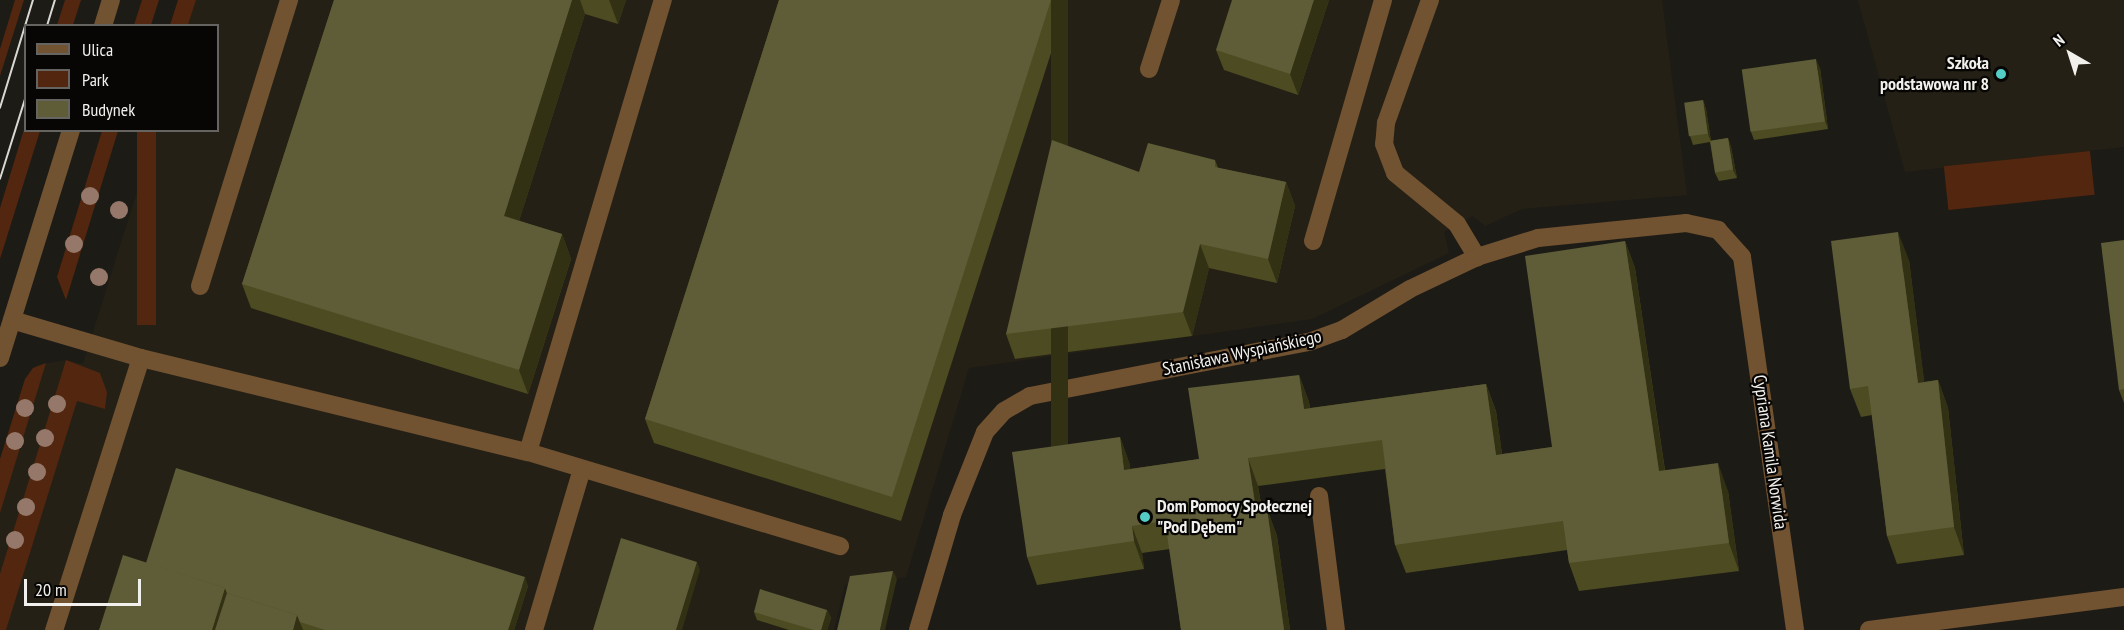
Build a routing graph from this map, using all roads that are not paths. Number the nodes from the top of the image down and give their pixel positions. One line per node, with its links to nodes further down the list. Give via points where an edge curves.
1 (111, 0): 7 (street)
2 (289, 0): 13 (street)
3 (663, 0): 17 (street)
4 (1171, 0): 8 (street)
5 (1383, 0): 10 (street)
6 (1430, 0): 11 (street, via 1386,123 1384,144 1395,173 1457,224)
7 (104, 24)
8 (1149, 69)
9 (70, 132): 14 (street)
10 (1312, 241)
11 (1477, 257): 12 (street, Stanisława Wyspiańskiego, via 1538,238 1686,223 1713,227 1725,235 1739,249); 24 (street, Stanisława Wyspiańskiego, via 1410,289 1342,330 1309,342 1030,396 1004,411 985,432 952,514)
12 (1746, 274): 26 (street, Cypriana Kamila Norwida)
13 (200, 286)
14 (12, 320): 15 (street); 16 (street)
15 (0, 358)
16 (141, 358): 17 (street); 22 (street)
17 (528, 452): 18 (street)
18 (582, 469): 20 (street); 23 (street)
19 (1319, 496): 25 (street)
20 (840, 546)
21 (2124, 597): 27 (street)
22 (54, 630)
23 (534, 630)
24 (918, 630)
25 (1336, 630)
26 (1795, 630)
27 (1869, 630)

